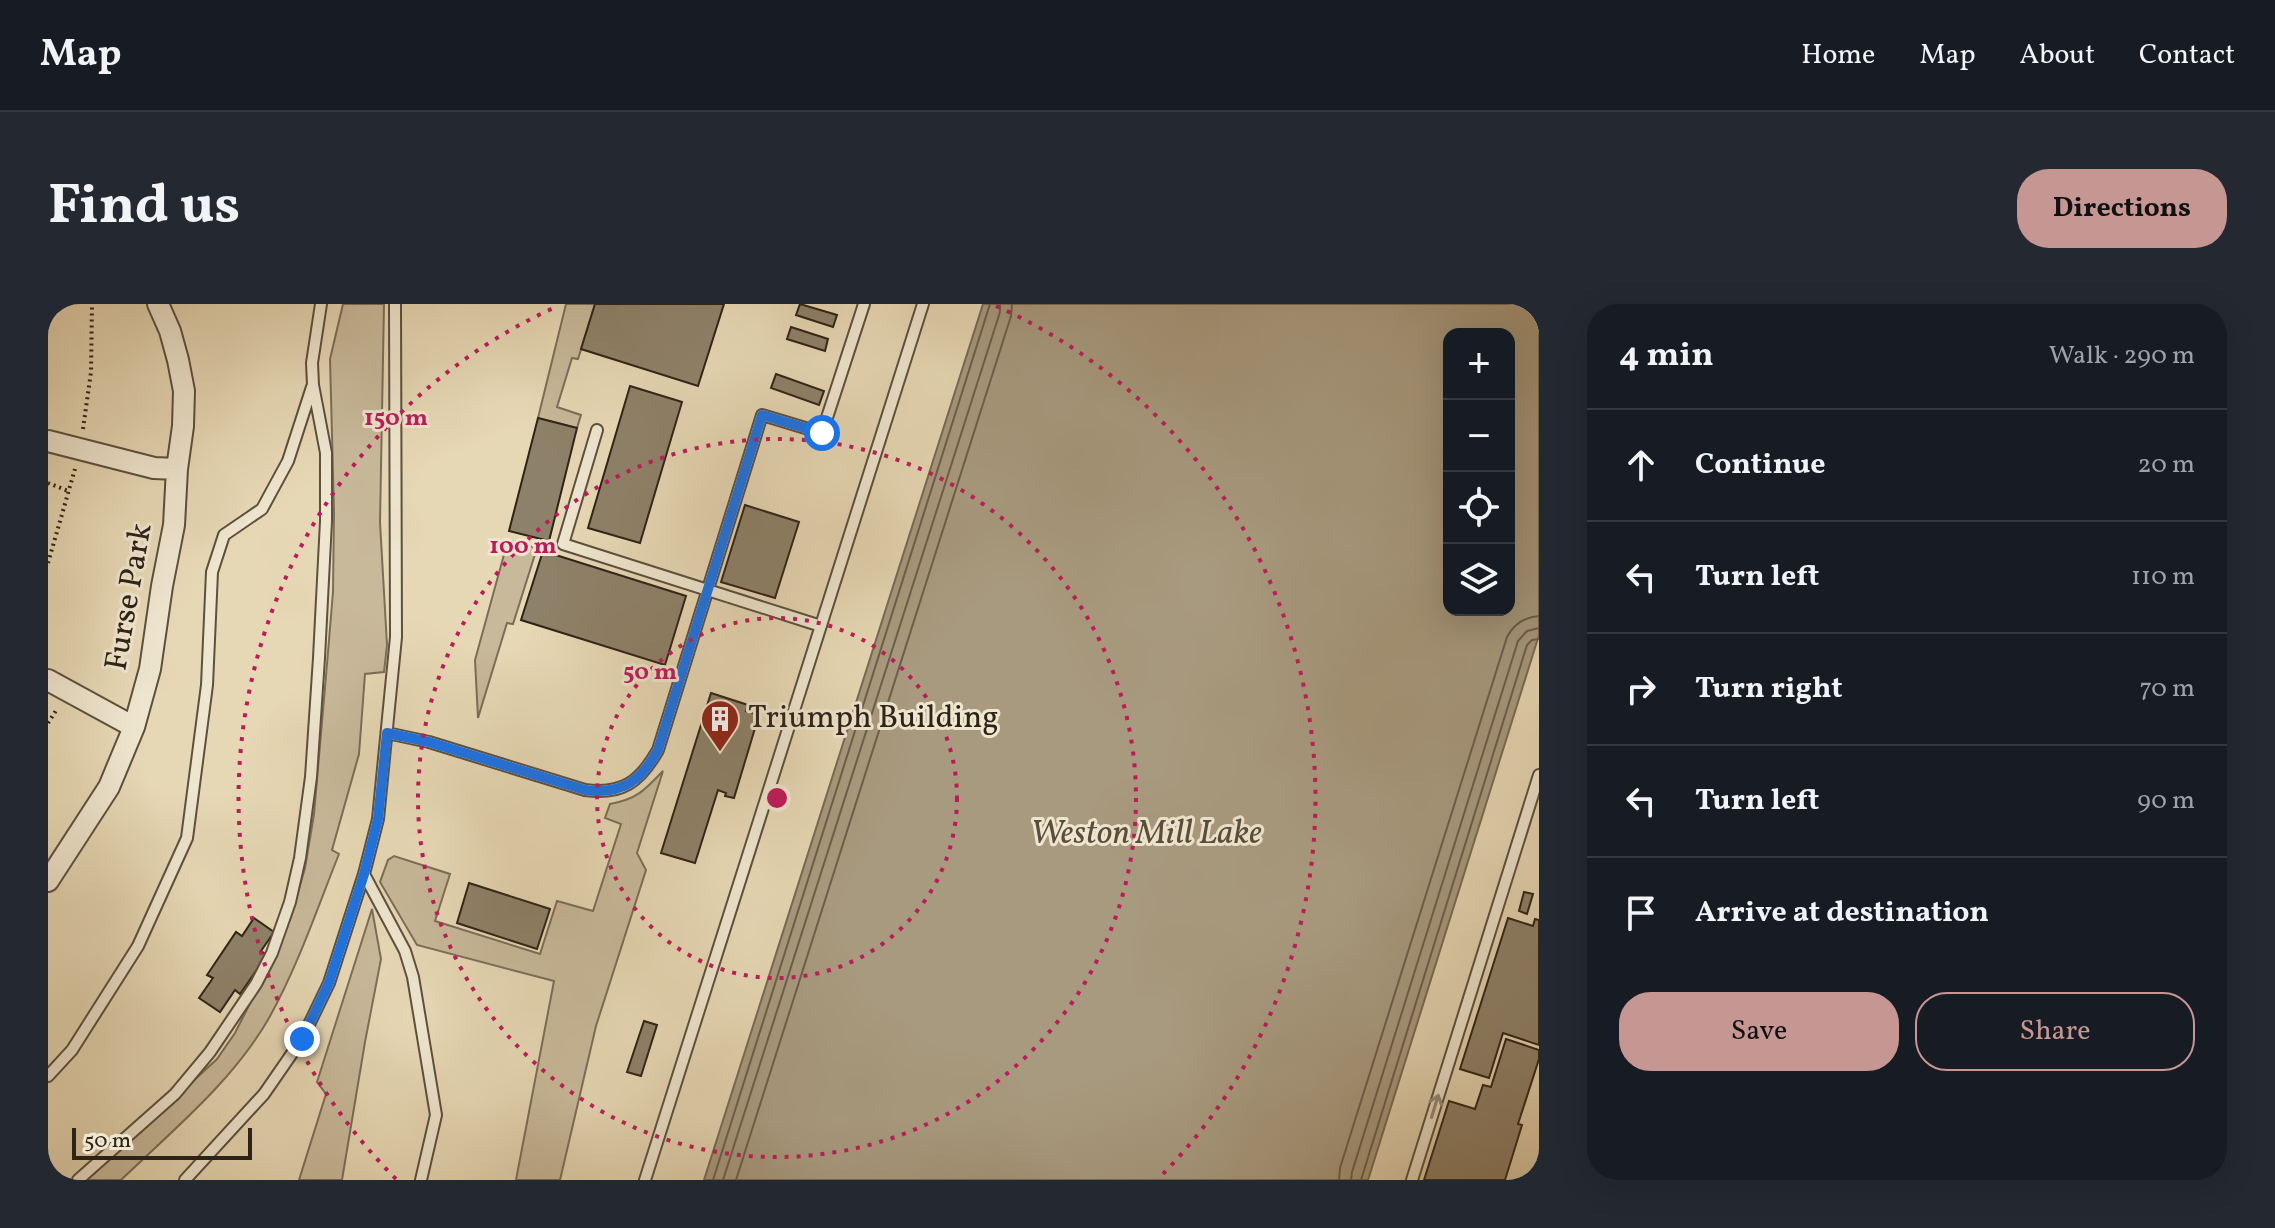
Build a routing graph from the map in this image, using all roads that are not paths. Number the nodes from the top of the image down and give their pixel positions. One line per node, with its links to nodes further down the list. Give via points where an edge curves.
1 (158, 304): 9 (street, Furse Park, via 184,391)
2 (321, 304): 6 (lane)
3 (395, 304): 14 (lane, via 396,637)
4 (864, 304): 10 (lane, via 822,433 762,415)
5 (923, 304): 11 (lane)
6 (313, 385): 18 (lane, via 288,461 262,509 224,535 212,572 207,685 187,838 138,946); 21 (lane, via 326,453 326,521 311,777 290,902 256,984 210,1052 175,1094)
7 (597, 430): 10 (lane, via 563,544)
8 (48, 441): 9 (street)
9 (177, 469): 13 (street, Furse Park, via 174,525 150,669)
10 (707, 590): 11 (lane); 14 (lane, via 658,750 641,776 624,787 585,790)
11 (821, 626): 24 (lane)
12 (48, 680): 13 (street)
13 (134, 727): 17 (street, Furse Park, via 109,787)
14 (387, 733): 16 (lane, via 378,819)
15 (1539, 775): 25 (lane, one-way to 15)
16 (364, 874): 22 (lane, via 329,983 302,1039 264,1094); 23 (lane, via 413,977 436,1115)
17 (48, 881)
18 (72, 1050): 19 (lane); 20 (lane)
19 (48, 1064)
20 (48, 1076)
21 (78, 1180)
22 (185, 1180)
23 (421, 1180)
24 (645, 1180)
25 (1412, 1180)

